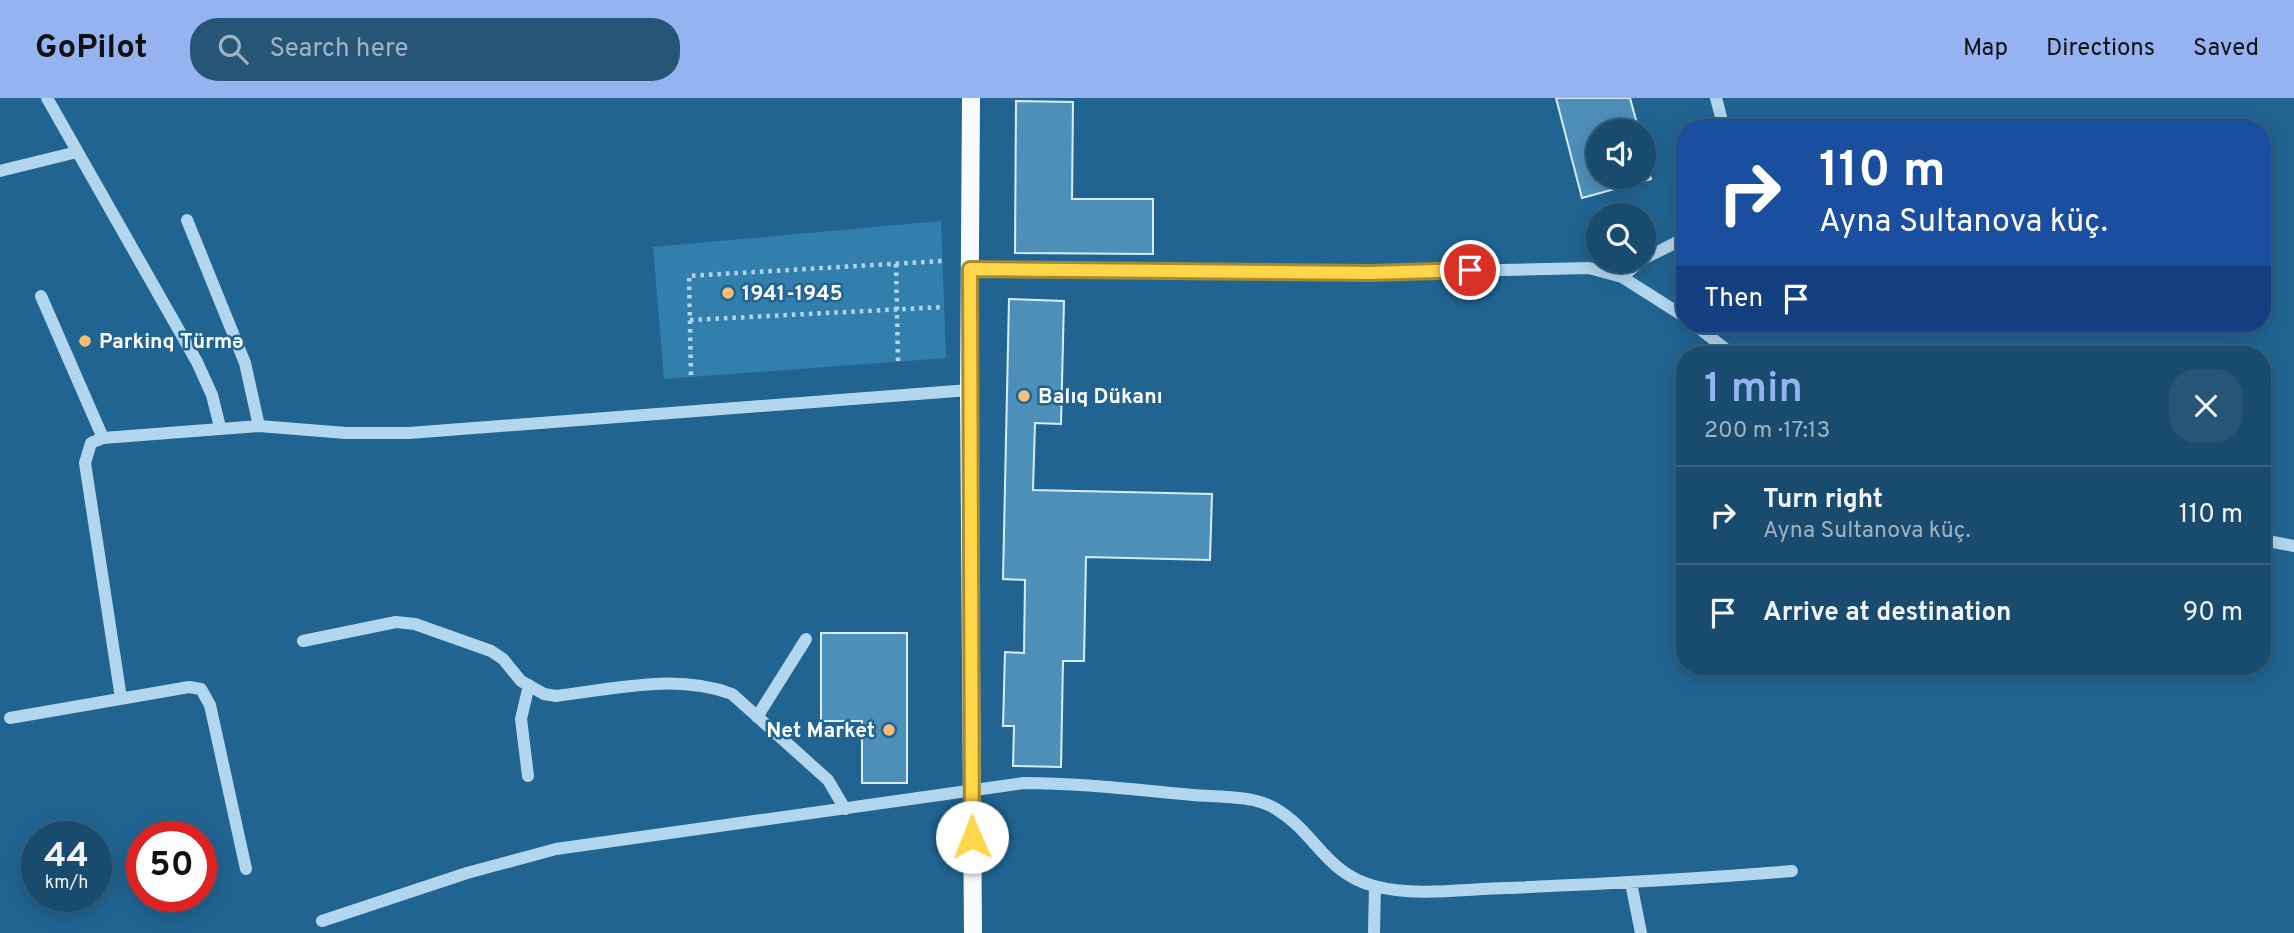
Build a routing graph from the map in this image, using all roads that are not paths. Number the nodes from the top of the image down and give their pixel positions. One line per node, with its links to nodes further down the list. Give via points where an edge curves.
1 (47, 98): 5 (street)
2 (971, 98): 10 (main road)
3 (1716, 98): 4 (street)
4 (1722, 119)
5 (77, 152): 6 (street); 19 (street, via 197,362)
6 (0, 171)
7 (187, 220): 18 (street, via 245,363)
8 (1676, 243): 9 (street)
9 (1656, 253)
10 (970, 269): 12 (street, via 1370,273 1589,268); 17 (main road)
11 (1627, 273): 12 (street)
12 (1622, 277): 14 (street)
13 (41, 296): 20 (street)
14 (1676, 311)
15 (1705, 333): 16 (street)
16 (1722, 346)
17 (969, 390): 18 (street, via 409,433); 30 (main road)
18 (259, 426): 19 (street)
19 (220, 428): 20 (street)
20 (103, 438): 26 (street, via 91,443 85,463)
21 (2271, 542): 22 (street)
22 (2294, 546)
23 (806, 639): 27 (street)
24 (303, 640): 25 (street, via 396,622 415,624 491,651)
25 (528, 685): 27 (street, via 556,696 687,683 732,694); 29 (street, via 522,719)
26 (121, 698): 28 (street); 32 (street, via 201,689 210,705)
27 (757, 717): 31 (street, via 828,780)
28 (10, 718)
29 (528, 776)
30 (971, 789): 31 (street); 35 (street, via 1066,783 1254,802 1291,818 1343,874); 37 (main road)
31 (845, 809): 36 (street, via 556,849)
32 (246, 869)
33 (1793, 871): 34 (street)
34 (1631, 883): 35 (street, via 1418,891); 39 (street)
35 (1375, 886): 38 (street)
36 (322, 921)
37 (973, 933)
38 (1374, 933)
39 (1641, 933)

